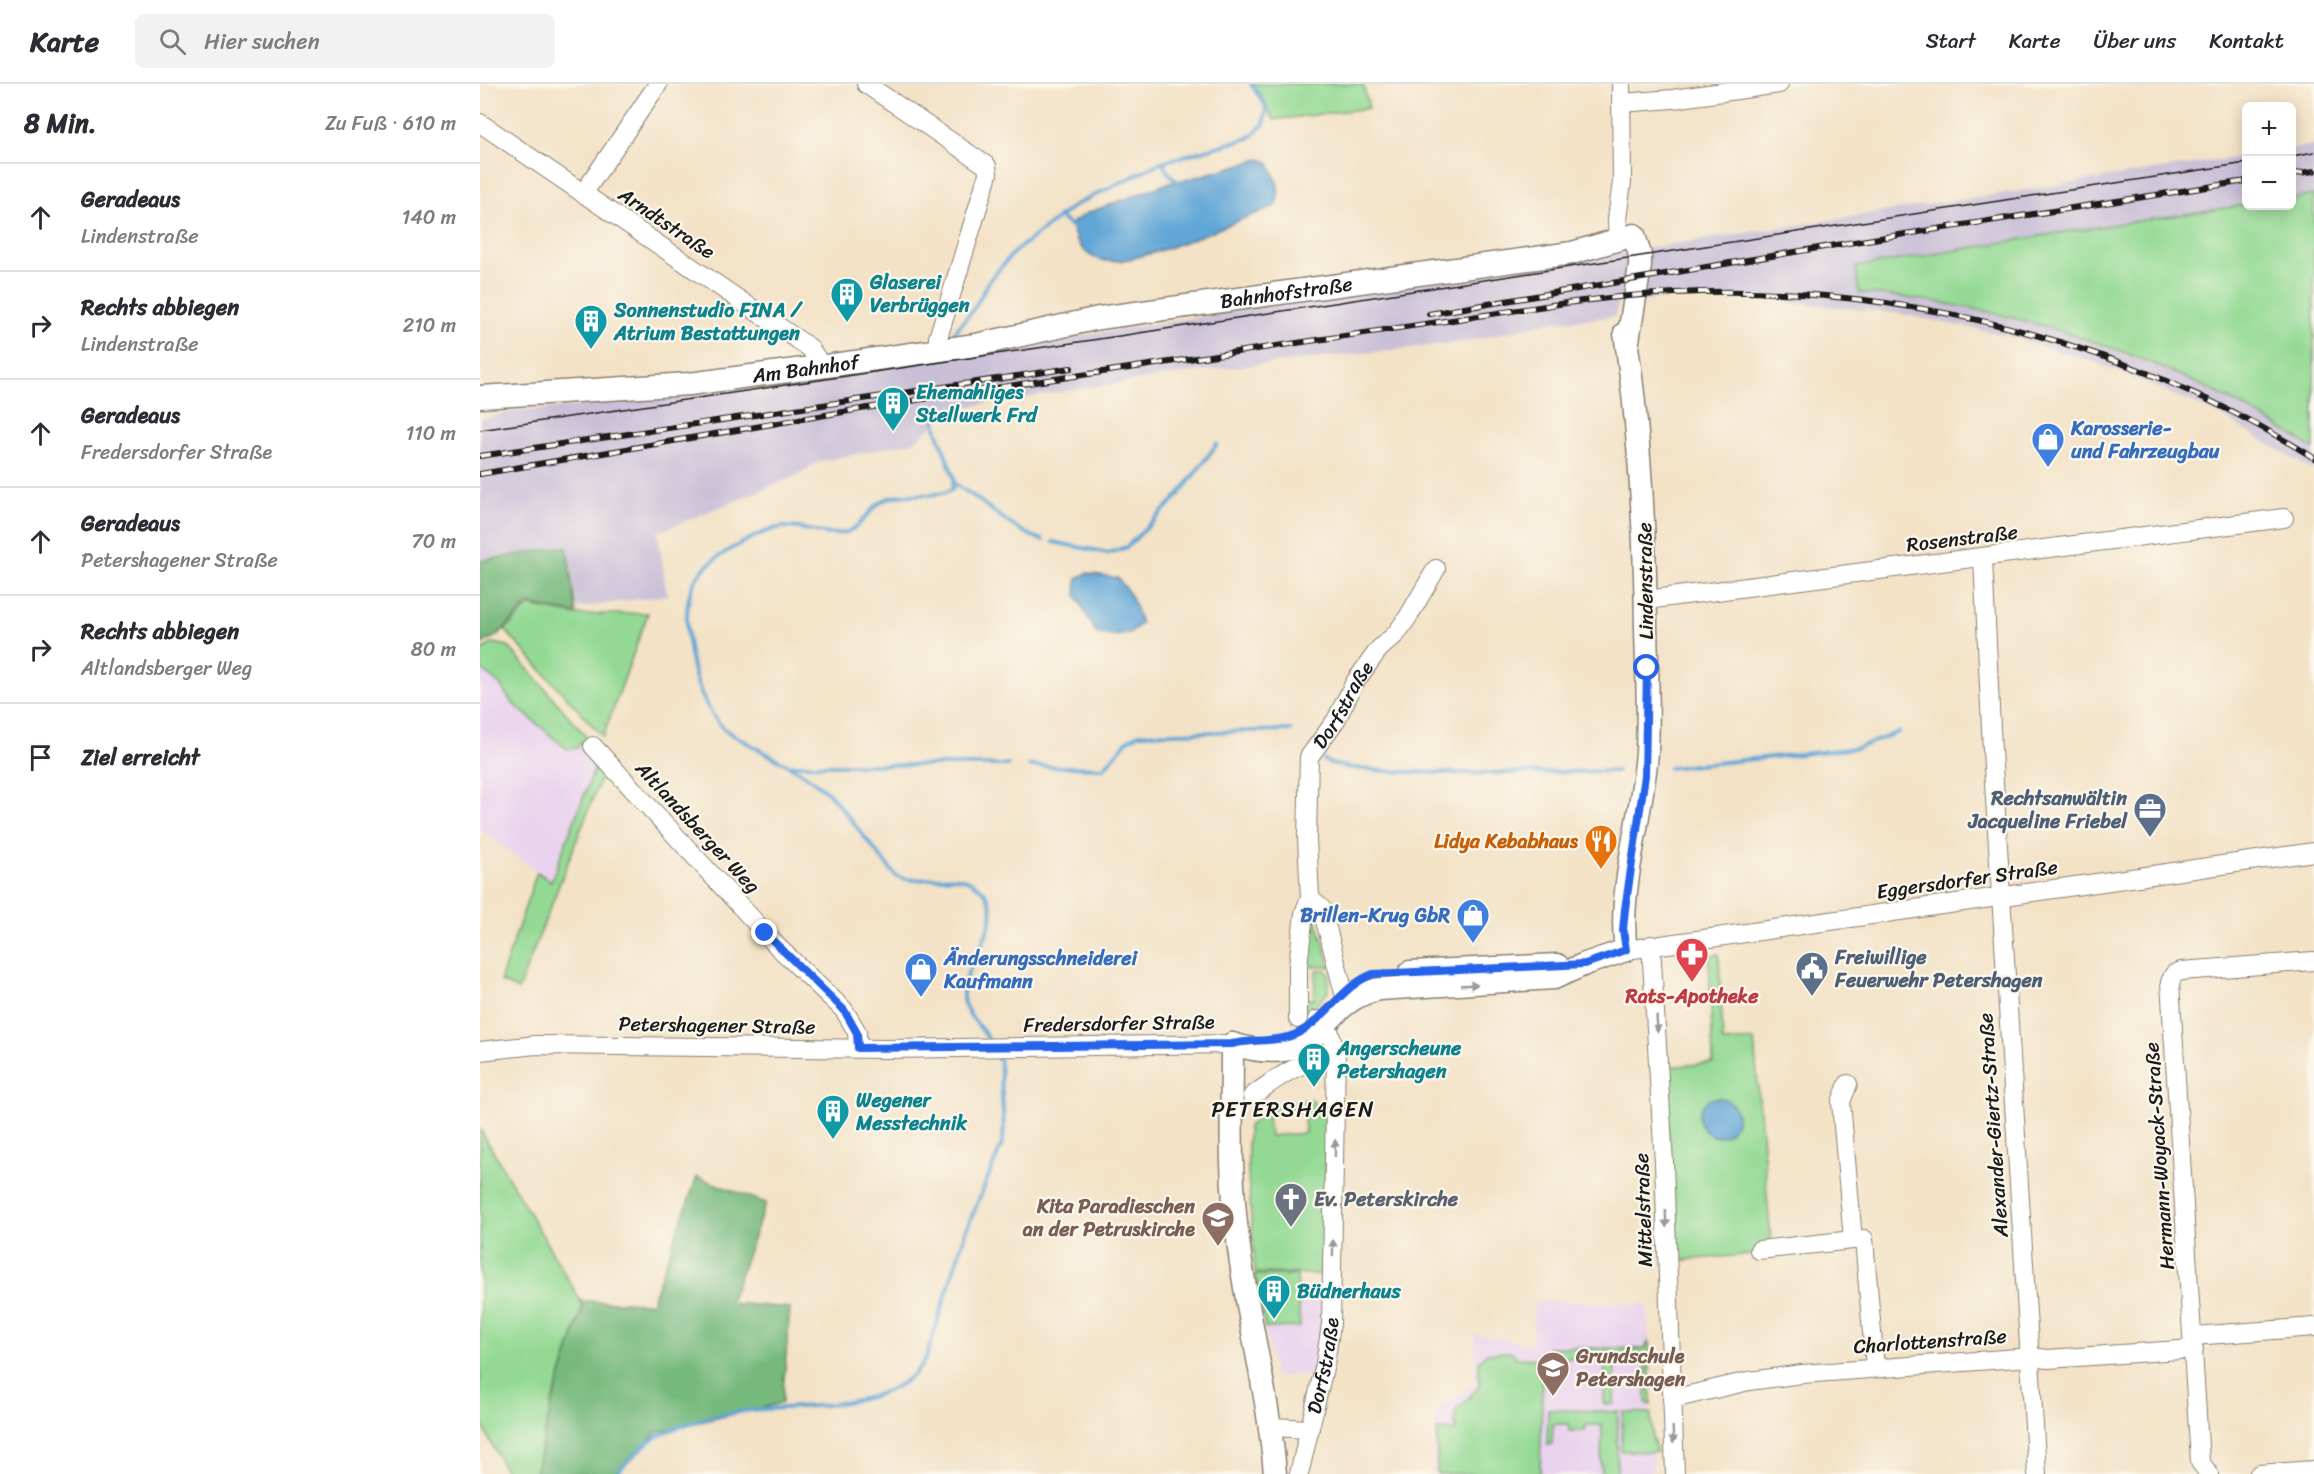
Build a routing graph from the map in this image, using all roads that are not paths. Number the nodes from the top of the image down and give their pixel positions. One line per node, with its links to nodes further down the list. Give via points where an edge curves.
1 (658, 84): 7 (street)
2 (866, 84): 9 (street, via 987,166 979,207 938,338)
3 (1621, 84): 5 (street)
4 (1779, 84): 5 (street)
5 (1621, 103): 8 (street, via 1622,182 1617,219)
6 (480, 123): 7 (street, Arndtstraße)
7 (584, 194): 10 (street, Arndtstraße, via 810,348)
8 (1626, 238): 9 (main road, Bahnhofstraße, via 1572,253 1099,318); 15 (main road, Lindenstraße, via 1640,255 1627,347 1641,464)
9 (939, 351): 10 (main road, Am Bahnhof)
10 (819, 367): 11 (main road, Am Bahnhof, via 665,386)
11 (480, 397)
12 (2284, 518): 13 (street, Rosenstraße)
13 (1983, 558): 15 (street, Rosenstraße); 18 (street, Alexander-Giertz-Straße)
14 (1436, 569): 19 (street, Dorfstraße, via 1396,634 1379,649 1355,682 1336,720 1309,757)
15 (1646, 600): 21 (main road, Lindenstraße, via 1647,756 1625,909)
16 (593, 746): 29 (street, Altlandsberger Weg, via 778,947 844,1010 857,1033)
17 (2314, 852): 18 (street, Eggersdorfer Straße)
18 (2001, 897): 20 (street, Eggersdorfer Straße); 38 (street, Alexander-Giertz-Straße)
19 (1310, 898): 23 (street, Dorfstraße, via 1322,909); 24 (street, Dorfstraße, via 1300,945 1296,1014)
20 (1651, 945): 21 (street, Eggersdorfer Straße); 40 (street, Mittelstraße, one-way to 40)
21 (1626, 950): 23 (main road, via 1554,978 1379,989)
22 (2314, 961): 37 (street, Hermann-Woyack-Straße, via 2181,971 2170,982)
23 (1347, 997): 24 (main road)
24 (1313, 1022): 26 (main road, via 1296,1048 1253,1050); 31 (street, Dorfstraße, via 1334,1041)
25 (480, 1039): 27 (street, Petershagener Straße, via 510,1039)
26 (1232, 1044): 28 (street, Fredersdorfer Straße); 41 (main road, via 1237,1238)
27 (536, 1045): 29 (street, Petershagener Straße); 30 (street, Petershagener Straße)
28 (1006, 1047): 29 (street, Petershagener Straße)
29 (858, 1048)
30 (480, 1051)
31 (1336, 1060): 33 (street, via 1301,1064); 42 (street, Dorfstraße, one-way to 31, via 1330,1324)
32 (1848, 1084): 34 (street, via 1841,1102)
33 (1252, 1096)
34 (1853, 1240): 35 (street); 39 (street, via 1864,1239)
35 (1759, 1250)
36 (2314, 1327): 37 (street, Charlottenstraße)
37 (2194, 1342): 38 (street, Charlottenstraße, via 2048,1359); 48 (street, Hermann-Woyack-Straße, via 2200,1462)
38 (2031, 1357): 39 (street, Charlottenstraße); 47 (street, Alexander-Giertz-Straße)
39 (1875, 1368): 40 (street, Charlottenstraße, via 1749,1381)
40 (1672, 1399): 46 (street, Mittelstraße, one-way to 46)
41 (1271, 1426): 42 (street, Dorfstraße); 44 (main road)
42 (1310, 1429): 45 (street, Dorfstraße)
43 (2314, 1470): 49 (street)
44 (1275, 1474)
45 (1299, 1474)
46 (1675, 1474)
47 (2037, 1474)
48 (2209, 1474)
49 (2259, 1474)

